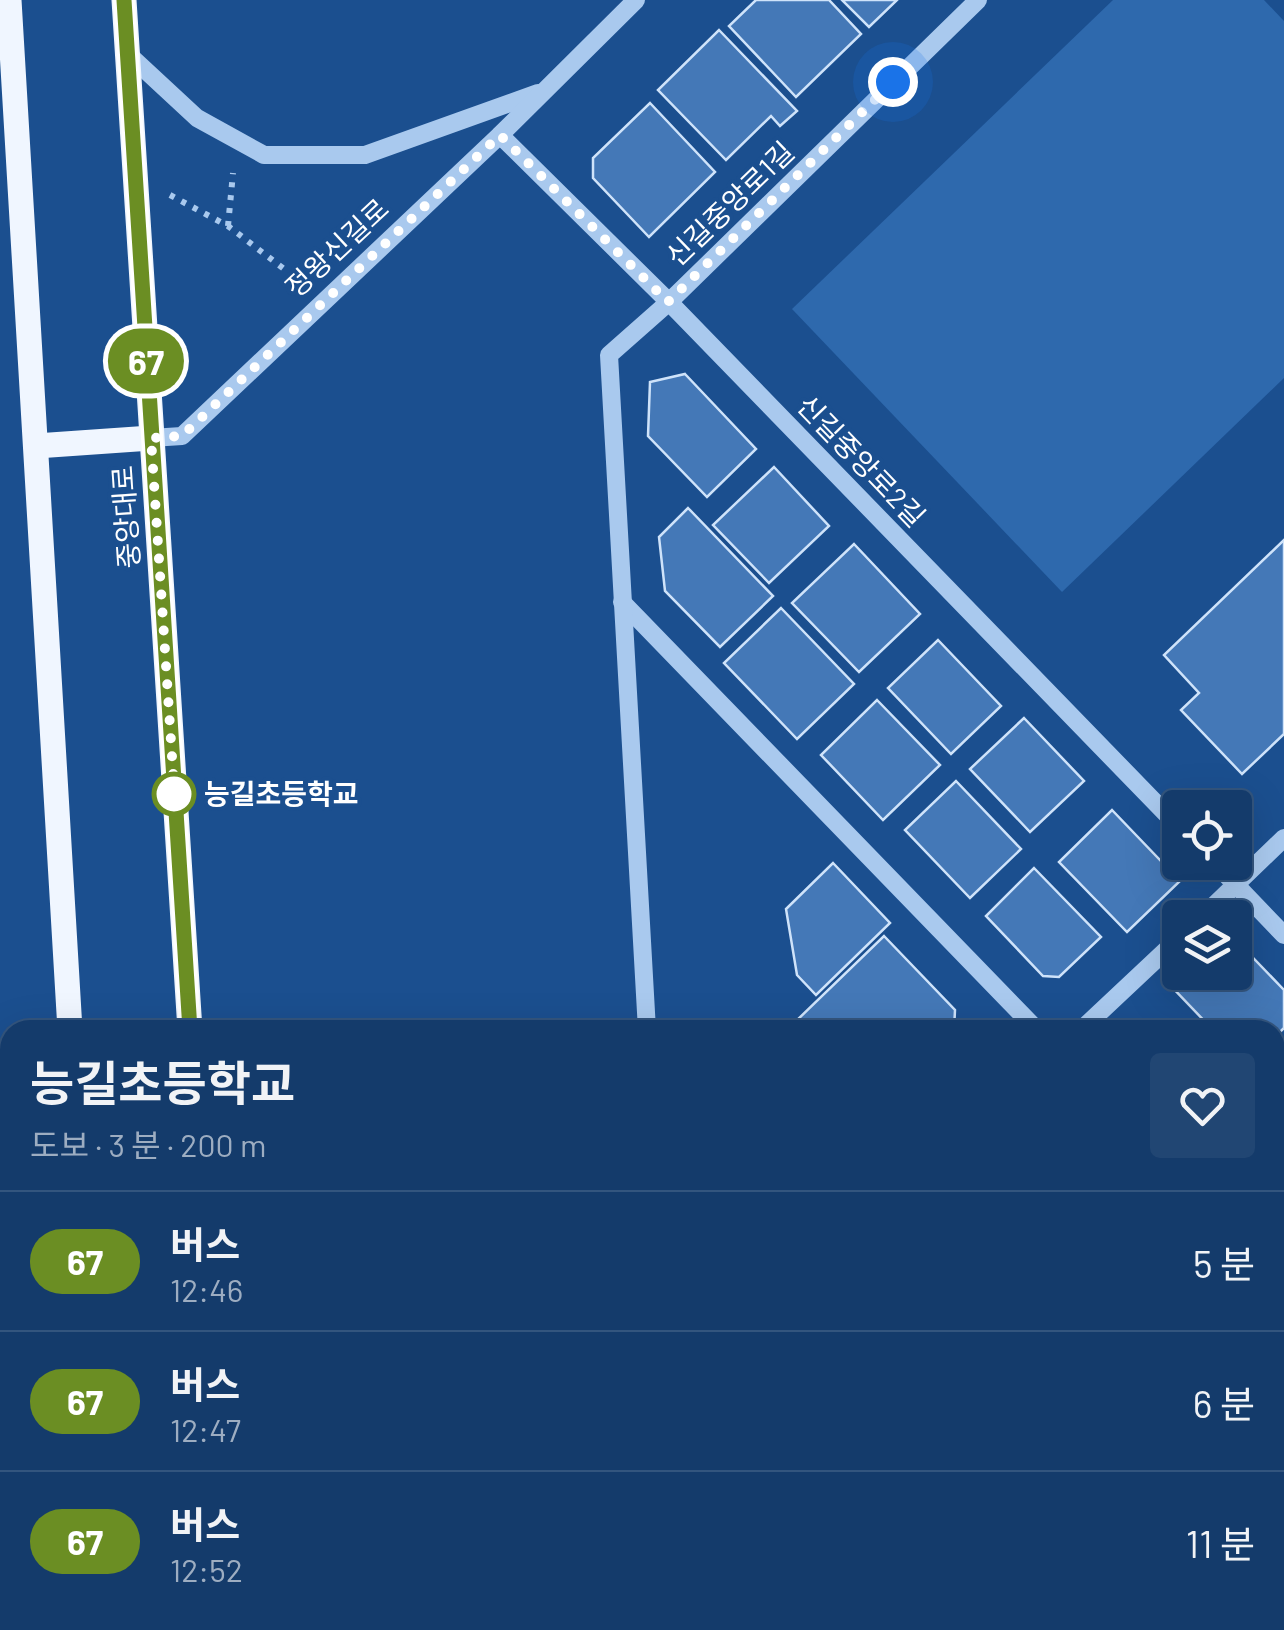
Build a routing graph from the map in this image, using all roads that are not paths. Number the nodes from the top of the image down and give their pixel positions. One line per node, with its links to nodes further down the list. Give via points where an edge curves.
1 (9, 0): 10 (main road)
2 (124, 0): 5 (main road, 중앙대로)
3 (636, 0): 6 (street, 정왕신길로)
4 (978, 0): 8 (street, 신길중앙로1길)
5 (128, 54): 6 (street, via 197,118 264,155 365,155); 9 (main road, 중앙대로)
6 (543, 91): 7 (street, 정왕신길로)
7 (500, 135): 8 (street, 신길중앙로2길); 9 (street, 정왕신길로, via 182,436)
8 (668, 302): 11 (street, 신길중앙로1길, via 609,355); 12 (street, 신길중앙로2길)
9 (151, 438): 10 (main road, 정왕신길로); 20 (main road, 중앙대로)
10 (36, 446): 19 (main road)
11 (622, 602): 21 (street, 신길중앙로1길); 22 (street)
12 (1162, 810)
13 (1284, 838): 15 (street)
14 (1231, 880): 15 (street)
15 (1235, 884): 16 (street); 17 (street)
16 (1219, 900)
17 (1284, 935)
18 (1162, 954): 23 (street)
19 (69, 1020)
20 (189, 1020)
21 (646, 1020)
22 (1027, 1020)
23 (1093, 1020)

